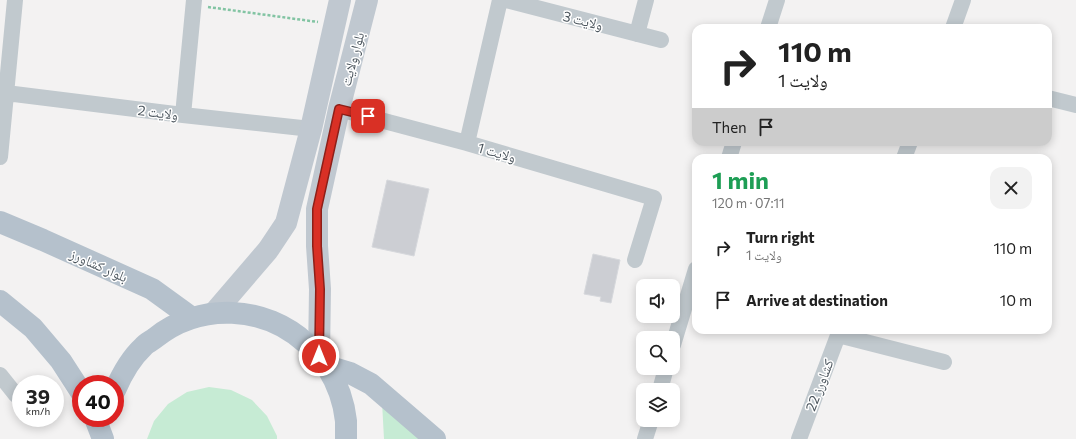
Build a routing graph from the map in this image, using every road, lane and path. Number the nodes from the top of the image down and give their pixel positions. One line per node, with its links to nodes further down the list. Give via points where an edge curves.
1 (15, 0): 15 (street)
2 (340, 0): 10 (street, بلوار ولایت)
3 (367, 0): 18 (street, بلوار ولایت)
4 (500, 0): 21 (street)
5 (506, 0): 13 (street, ولایت 3)
6 (646, 0): 13 (street)
7 (777, 0): 11 (street)
8 (963, 0): 12 (street)
9 (194, 2): 10 (path); 19 (street)
10 (334, 24): 20 (street, بلوار ولایت)
11 (769, 24)
12 (954, 24)
13 (638, 34): 14 (street, ولایت 3)
14 (661, 40)
15 (6, 93): 19 (street, ولایت 2); 22 (street)
16 (1052, 99): 17 (street)
17 (1076, 105)
18 (339, 109): 21 (street, ولایت 1); 32 (street, بلوار ولایت, via 317,209)
19 (183, 116): 20 (street, ولایت 2)
20 (311, 129): 27 (street, بلوار ولایت, via 286,223 268,250)
21 (467, 144): 24 (street, ولایت 1, via 654,198)
22 (0, 157)
23 (0, 222): 28 (main road, بلوار کشاورز, via 152,290)
24 (635, 260)
25 (692, 282): 29 (street)
26 (0, 301): 36 (main road, via 33,328)
27 (214, 313): 28 (main road); 32 (main road, via 244,314 272,321 298,336)
28 (192, 318): 35 (main road, via 166,329 143,347)
29 (677, 331)
30 (838, 334): 46 (street, کشاورز 22)
31 (846, 334): 33 (street)
32 (323, 361): 43 (main road, via 340,392 346,420); 44 (main road, via 370,384)
33 (944, 362)
34 (0, 375): 37 (street, via 16,395)
35 (122, 375)
36 (72, 378)
37 (0, 394)
38 (98, 427): 41 (main road)
39 (107, 427): 42 (main road)
40 (648, 427): 45 (street)
41 (103, 439)
42 (108, 439)
43 (346, 439)
44 (435, 439)
45 (645, 439)
46 (799, 439)

